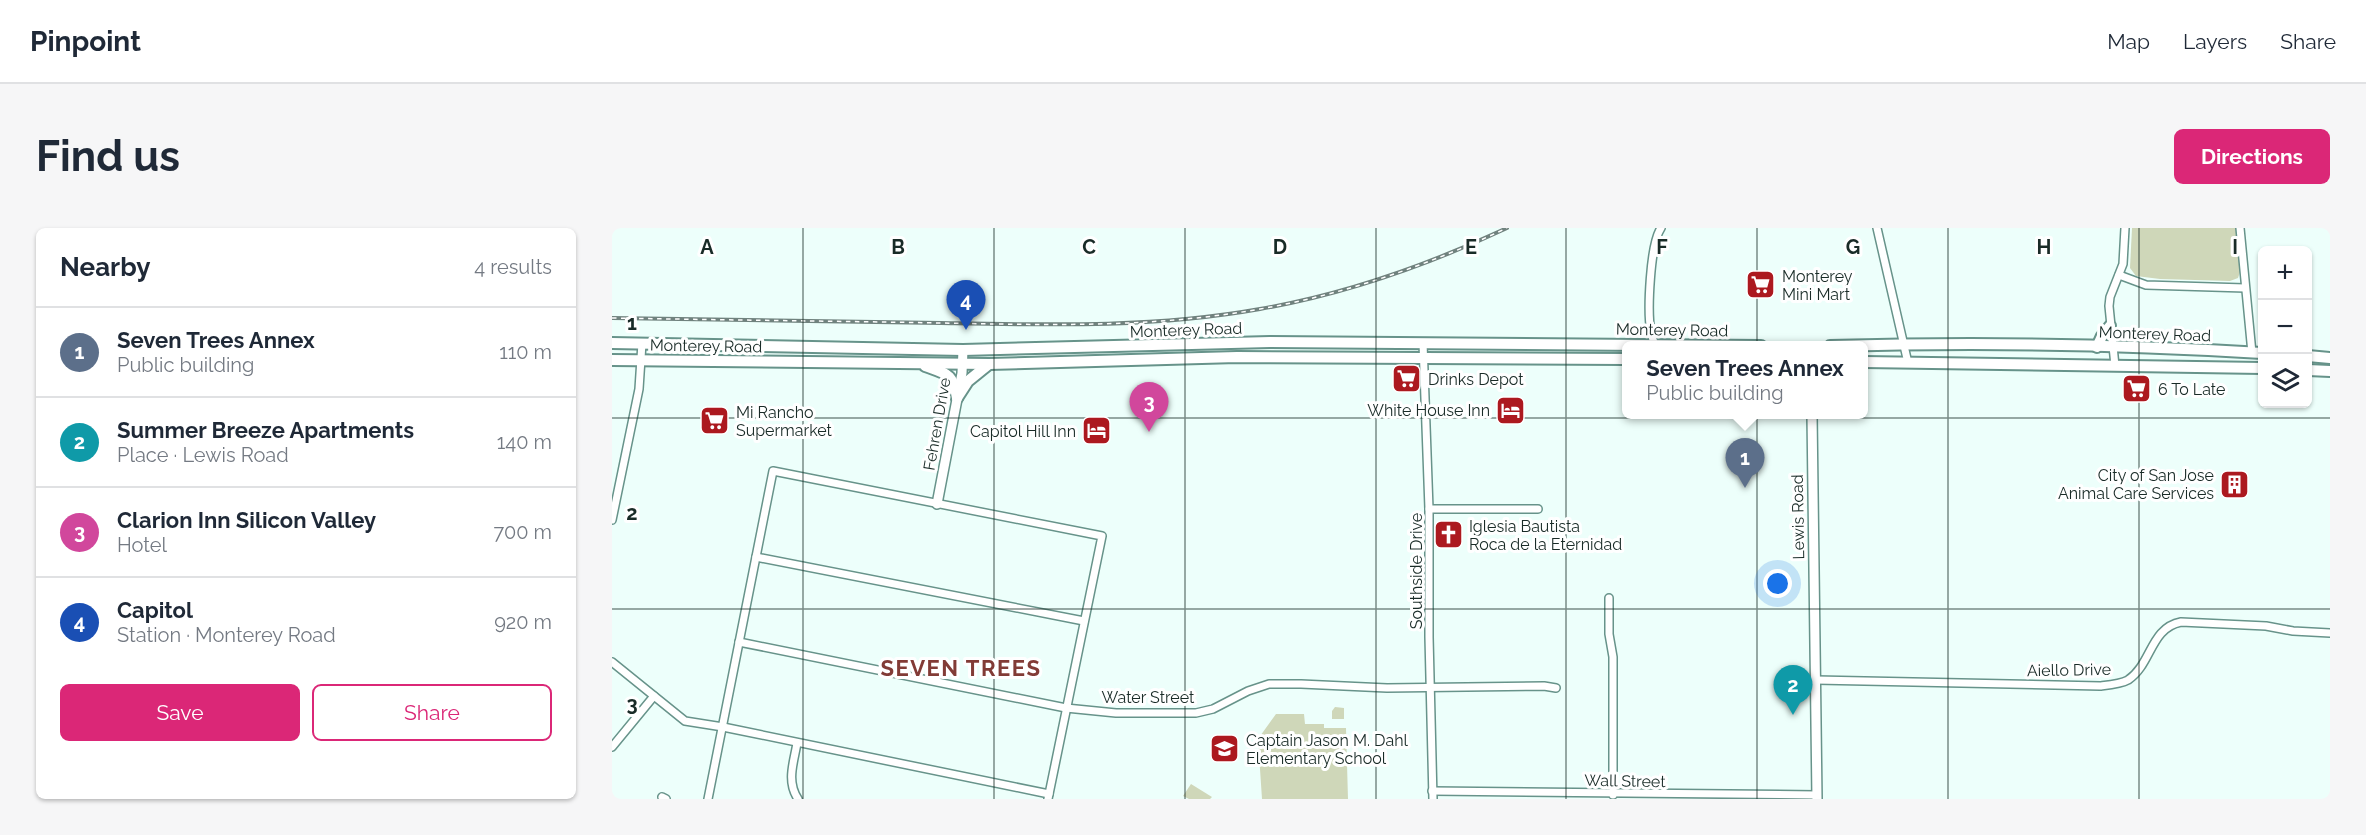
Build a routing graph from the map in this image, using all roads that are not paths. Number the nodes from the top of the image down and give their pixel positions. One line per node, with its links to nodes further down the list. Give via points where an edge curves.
1 (1661, 228): 8 (street, via 1651,256)
2 (1876, 228): 14 (street)
3 (2126, 228): 5 (street)
4 (2240, 228): 6 (street)
5 (2119, 275): 6 (street, via 2145,285); 7 (street, via 2109,302)
6 (2245, 288): 19 (street)
7 (2110, 326): 16 (main road); 17 (street)
8 (1654, 341)
9 (612, 343): 10 (main road, Monterey Road)
10 (642, 343): 18 (main road, Monterey Road); 26 (street)
11 (1424, 343): 12 (main road, Monterey Road); 15 (main road, Monterey Road); 23 (street, Southside Drive)
12 (1210, 344): 18 (main road, Monterey Road); 21 (main road)
13 (1868, 344): 14 (main road, Monterey Road)
14 (1903, 344): 16 (main road, Monterey Road); 30 (street)
15 (1622, 345)
16 (2097, 347): 17 (main road, Monterey Road)
17 (2113, 348): 19 (main road, Monterey Road); 32 (street)
18 (963, 350): 29 (street, Fehren Drive)
19 (2257, 353)
20 (2312, 356): 22 (main road)
21 (1211, 358): 23 (main road, Monterey Road); 31 (main road, Monterey Road)
22 (2330, 358)
23 (1423, 359): 24 (main road, Monterey Road); 39 (street, Southside Drive)
24 (1622, 359)
25 (612, 360): 26 (main road, Monterey Road)
26 (642, 360): 28 (main road, Monterey Road); 41 (street)
27 (1868, 362): 30 (main road, Monterey Road)
28 (920, 363): 29 (main road, Monterey Road); 36 (main road, via 950,376)
29 (962, 363): 31 (main road, Monterey Road); 36 (street, Fehren Drive)
30 (1908, 363): 32 (main road, Monterey Road)
31 (989, 364): 36 (main road, via 968,381)
32 (2115, 366): 33 (main road, Monterey Road)
33 (2258, 368)
34 (2312, 370): 35 (main road)
35 (2330, 371)
36 (957, 398): 38 (street, Fehren Drive)
37 (1812, 419): 48 (street, Lewis Road)
38 (937, 504): 42 (street, via 773,471); 44 (street, via 1102,536)
39 (1429, 509): 40 (street); 49 (street, Southside Drive)
40 (1538, 509)
41 (612, 520)
42 (756, 557): 44 (street); 46 (street)
43 (1609, 598): 57 (street)
44 (1084, 621): 52 (street)
45 (2330, 633): 48 (street, Aiello Drive, via 2266,626 2170,624 2127,681 2100,686)
46 (740, 642): 52 (street, Water Street); 53 (street)
47 (612, 662): 51 (street)
48 (1816, 680): 59 (street, Lewis Road)
49 (1430, 686): 50 (street, Water Street); 52 (street, Water Street, via 1269,684 1213,709 1189,713); 56 (street, Southside Drive)
50 (1556, 688)
51 (654, 696): 53 (street, via 685,721); 55 (street)
52 (1066, 708): 58 (street)
53 (723, 727): 54 (street); 60 (street)
54 (797, 743): 58 (street); 61 (street, via 791,776)
55 (612, 747)
56 (1432, 795): 57 (street, Wall Street)
57 (1613, 795): 59 (street, Wall Street)
58 (1049, 796)
59 (1817, 797)
60 (708, 799)
61 (798, 799)

